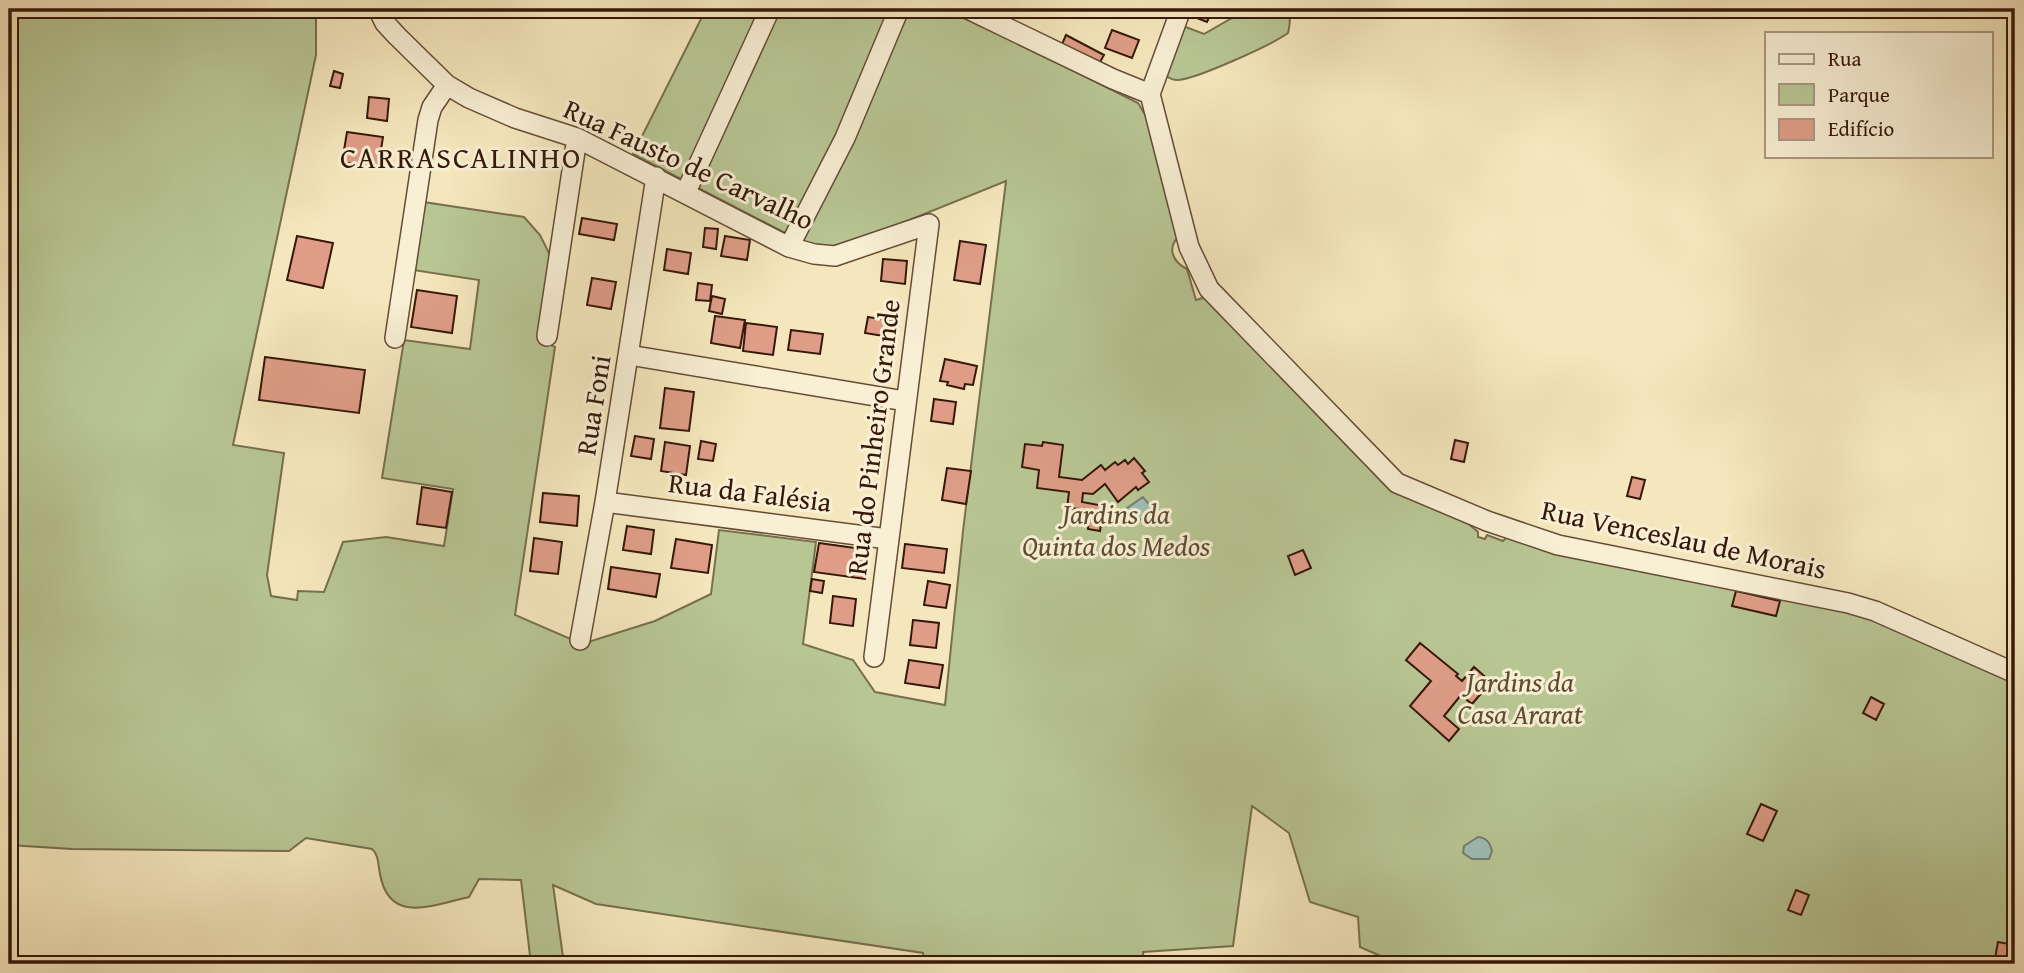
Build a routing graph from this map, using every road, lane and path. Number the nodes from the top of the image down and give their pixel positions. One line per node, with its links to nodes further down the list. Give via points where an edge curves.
1 (378, 9): 6 (street, Rua Fausto de Carvalho, via 385,23)
2 (770, 9): 10 (street)
3 (899, 9): 12 (street, via 845,138)
4 (968, 9): 7 (street)
5 (1181, 9): 7 (street)
6 (447, 85): 8 (street, Rua Fausto de Carvalho, via 494,110); 14 (street, via 428,120)
7 (1150, 94): 21 (street, Rua Venceslau de Morais, via 1189,247 1209,289 1396,483 1558,545 1875,611)
8 (577, 138): 9 (street, Rua Fausto de Carvalho); 13 (street)
9 (656, 177): 10 (street, Rua Fausto de Carvalho); 15 (street, Rua Foni)
10 (686, 192): 12 (street, Rua Fausto de Carvalho)
11 (929, 224): 12 (street, Rua Fausto de Carvalho, via 835,256); 16 (street, Rua do Pinheiro Grande)
12 (789, 247)
13 (547, 336)
14 (395, 338)
15 (629, 355): 16 (street); 17 (street, Rua Foni)
16 (905, 401): 18 (street, Rua do Pinheiro Grande)
17 (605, 502): 18 (street, Rua da Falésia); 19 (street, Rua Foni)
18 (888, 539): 20 (street, Rua do Pinheiro Grande)
19 (580, 640)
20 (874, 657)
21 (2015, 673)

